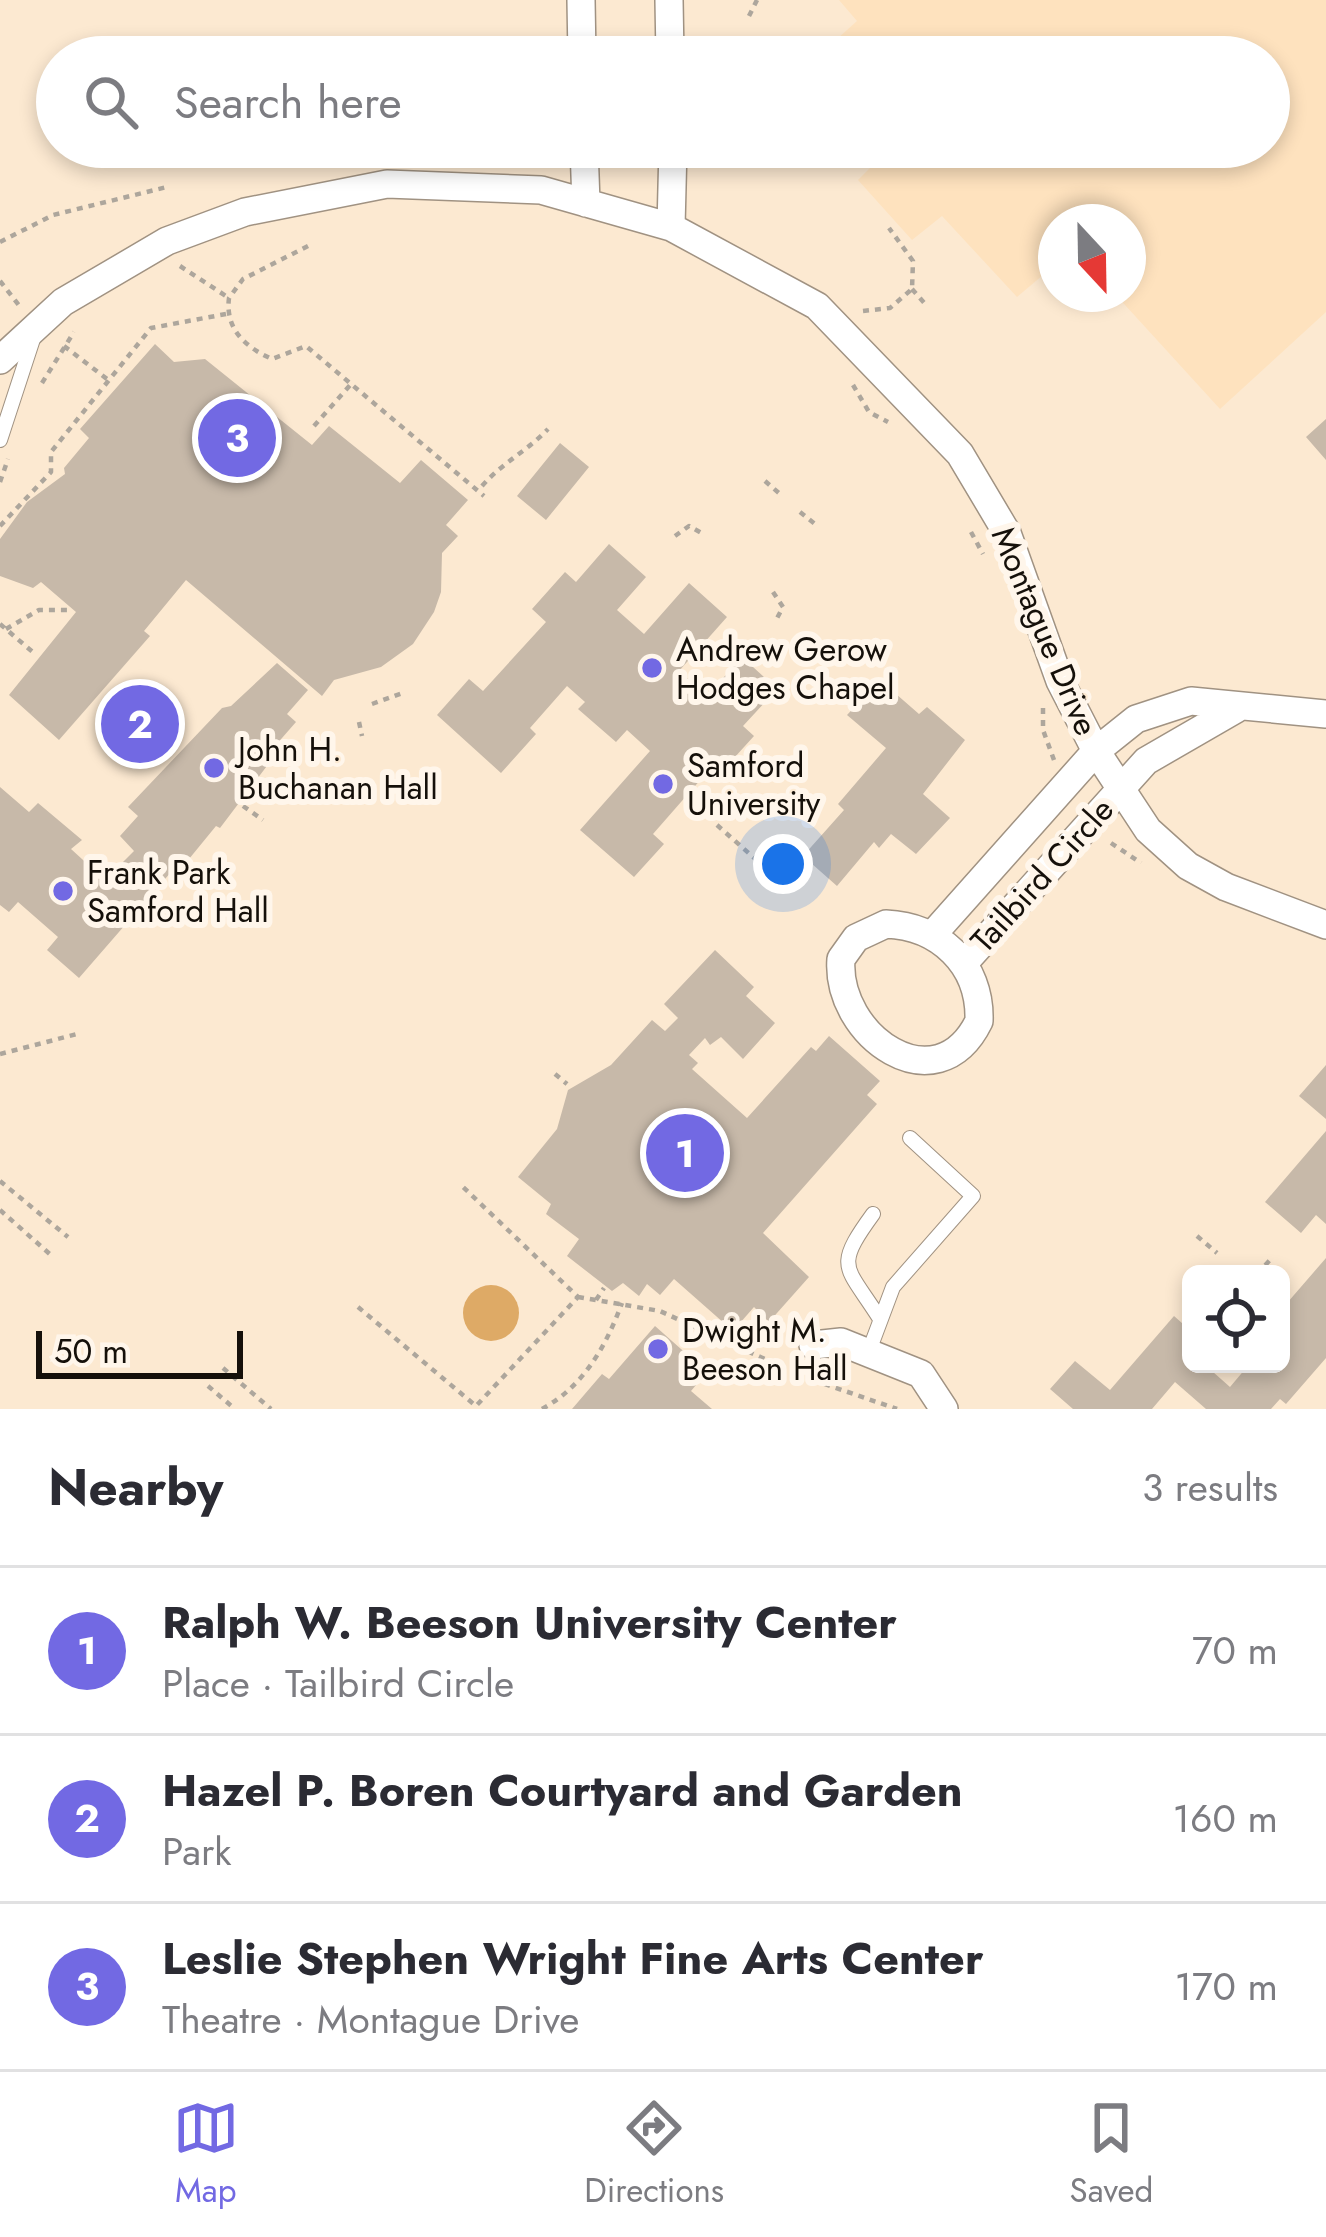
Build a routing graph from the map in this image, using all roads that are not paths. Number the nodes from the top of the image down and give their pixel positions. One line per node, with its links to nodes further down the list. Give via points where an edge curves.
1 (581, 0): 3 (street)
2 (669, 0): 4 (street)
3 (582, 36)
4 (670, 36)
5 (585, 168): 7 (street)
6 (673, 168): 8 (street)
7 (586, 203): 8 (street, Montague Drive); 9 (street, Montague Drive, via 541,190 388,184 245,212 167,241)
8 (670, 227): 14 (street, Montague Drive, via 817,306 959,454 1007,532 1060,681)
9 (37, 327): 10 (street, Montague Drive); 11 (lane)
10 (0, 360)
11 (6, 442)
12 (1236, 709): 13 (street, Tailbird Circle); 14 (street, Tailbird Circle, via 1191,701 1166,706); 15 (street, Tailbird Circle, via 1177,738)
13 (1326, 714)
14 (1096, 751): 15 (street, Montague Drive); 17 (street, Tailbird Circle)
15 (1120, 787): 16 (street, Montague Drive, via 1148,830 1188,866); 18 (street, Tailbird Circle)
16 (1326, 925)
17 (934, 933): 18 (street, Tailbird Circle); 18 (street, Tailbird Circle, via 886,924 848,945 840,963 843,991 869,1036 918,1059 964,1045 980,1006)
18 (964, 962)
19 (910, 1138): 21 (lane, via 973,1196 892,1287)
20 (873, 1214): 21 (lane, via 845,1263)
21 (880, 1319): 23 (lane)
22 (813, 1346): 23 (street, via 841,1342)
23 (869, 1352): 24 (street, via 921,1374)
24 (944, 1409)

